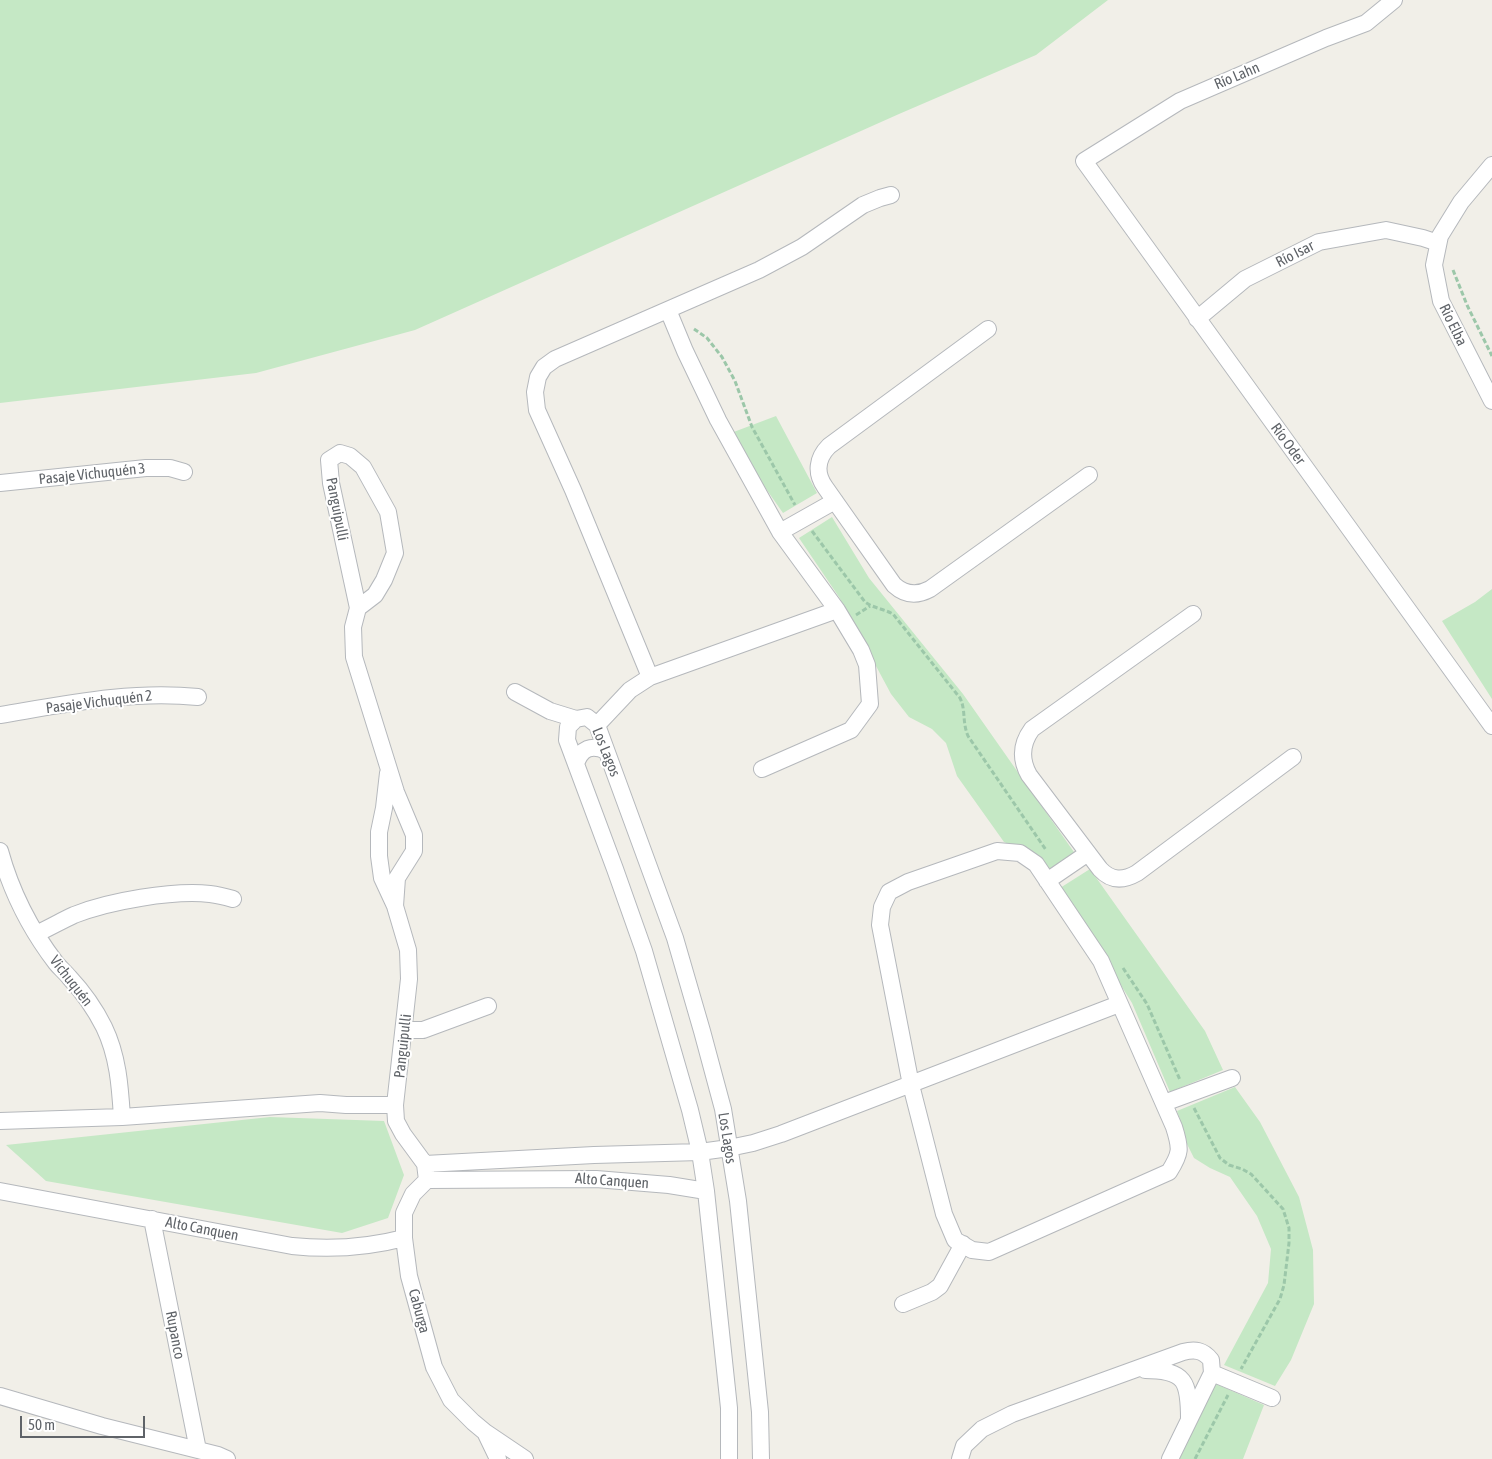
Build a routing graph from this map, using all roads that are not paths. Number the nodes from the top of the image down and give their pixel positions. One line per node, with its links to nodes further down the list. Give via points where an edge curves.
1 (1394, 0): 2 (street, Río Lahn, via 1366,23 1180,101)
2 (1084, 161): 7 (street, Río Oder)
3 (1492, 165): 5 (street, Río Elba, via 1461,202)
4 (891, 195): 6 (street, via 864,205 823,234 774,262)
5 (1438, 244): 7 (street, Río Isar, via 1386,230 1319,242 1245,279); 9 (street, Río Elba, via 1434,265 1441,301)
6 (668, 310): 14 (street, via 718,420); 18 (street, via 549,362 538,377 535,392 538,410)
7 (1197, 319): 24 (street, Río Oder)
8 (988, 330): 13 (street, via 824,451 819,463 819,476)
9 (1492, 401)
10 (184, 472): 12 (street, Pasaje Vichuquén 3, via 170,468 146,468)
11 (1089, 475): 13 (street, via 920,593 906,593 894,585)
12 (0, 483)
13 (835, 501): 14 (street)
14 (780, 532): 16 (street)
15 (358, 608): 15 (street, Panguipulli, via 375,595 395,553 388,512 363,468 350,456 340,454 329,460 331,483); 28 (street, Panguipulli, via 353,627 354,657)
16 (837, 610): 18 (street); 29 (street, via 867,665 870,704 851,730)
17 (1193, 614): 31 (street, via 1027,735 1025,767)
18 (650, 677): 23 (street, via 630,690)
19 (515, 692): 22 (street, via 550,711)
20 (198, 697): 21 (street, Pasaje Vichuquén 2, via 170,694 121,696)
21 (0, 715)
22 (576, 719): 23 (street, Los Lagos, via 587,717); 27 (street, Los Lagos, via 568,727 568,740)
23 (597, 724): 25 (street, Los Lagos)
24 (1492, 726)
25 (606, 751): 27 (street, via 590,748 580,754); 45 (street, Los Lagos, via 675,938 723,1109)
26 (1293, 757): 31 (street, via 1130,878 1108,877)
27 (576, 764): 46 (street, Los Lagos, via 644,951)
28 (388, 766): 34 (street, Panguipulli, via 379,856 382,878); 34 (street, Panguipulli, via 414,835 414,851 397,878)
29 (762, 769)
30 (0, 851): 35 (street, Vichuquén, via 14,893)
31 (1088, 853): 32 (street)
32 (1047, 881): 36 (street, via 1100,961); 40 (street, via 1036,864 1020,853 997,851 908,882 889,892 882,907 880,924)
33 (233, 899): 35 (street, via 210,894 180,894 106,904)
34 (395, 906): 38 (street, Panguipulli, via 408,950)
35 (36, 934): 43 (street, Vichuquén, via 93,1008 104,1028 117,1067)
36 (1119, 1004): 40 (street, Alto Canquen); 41 (street)
37 (488, 1006): 38 (street, via 423,1030)
38 (405, 1030): 42 (street, Panguipulli)
39 (1232, 1078): 41 (street)
40 (911, 1085): 45 (street, Alto Canquen, via 781,1134); 54 (street, via 944,1214 955,1240)
41 (1164, 1103): 54 (street, via 1179,1141 1179,1156 1169,1172 989,1252 972,1250)
42 (395, 1105): 43 (street, via 320,1103); 48 (street, Panguipulli, via 396,1121)
43 (122, 1117): 44 (street)
44 (0, 1120)
45 (729, 1148): 46 (street, Alto Canquen); 70 (street, Los Lagos, via 738,1201 760,1412)
46 (700, 1152): 47 (street, Alto Canquen); 51 (street, Los Lagos)
47 (594, 1155): 48 (street, Alto Canquen); 49 (street)
48 (426, 1172): 49 (street, Alto Canquen); 53 (street, Caburga, via 404,1213)
49 (596, 1178): 51 (street, Alto Canquen)
50 (0, 1191): 52 (street, Alto Canquen)
51 (706, 1191): 69 (street, Los Lagos, via 729,1408)
52 (152, 1219): 53 (street, Alto Canquen, via 309,1248 364,1247); 64 (street, Rupanco)
53 (404, 1238): 63 (street, Caburga, via 409,1276 434,1367 451,1400)
54 (963, 1244): 55 (street, via 940,1286)
55 (903, 1304)
56 (1183, 1352): 57 (street); 58 (street, via 1196,1350 1206,1354 1211,1360); 59 (street, via 1177,1365)
57 (1133, 1370): 59 (street, via 1166,1371); 71 (street, via 1012,1414 982,1429 964,1446)
58 (1211, 1376): 59 (street, via 1204,1383 1195,1385); 61 (street); 62 (street)
59 (1182, 1379): 62 (street, via 1189,1399)
60 (2, 1396): 65 (street)
61 (1272, 1398)
62 (1189, 1422): 72 (street)
63 (485, 1432): 67 (street, Caburga); 68 (street, Caburga)
64 (198, 1450): 65 (street); 66 (street)
65 (181, 1452)
66 (221, 1458)
67 (498, 1459)
68 (525, 1459)
69 (730, 1459)
70 (761, 1459)
71 (960, 1459)
72 (1170, 1459)

